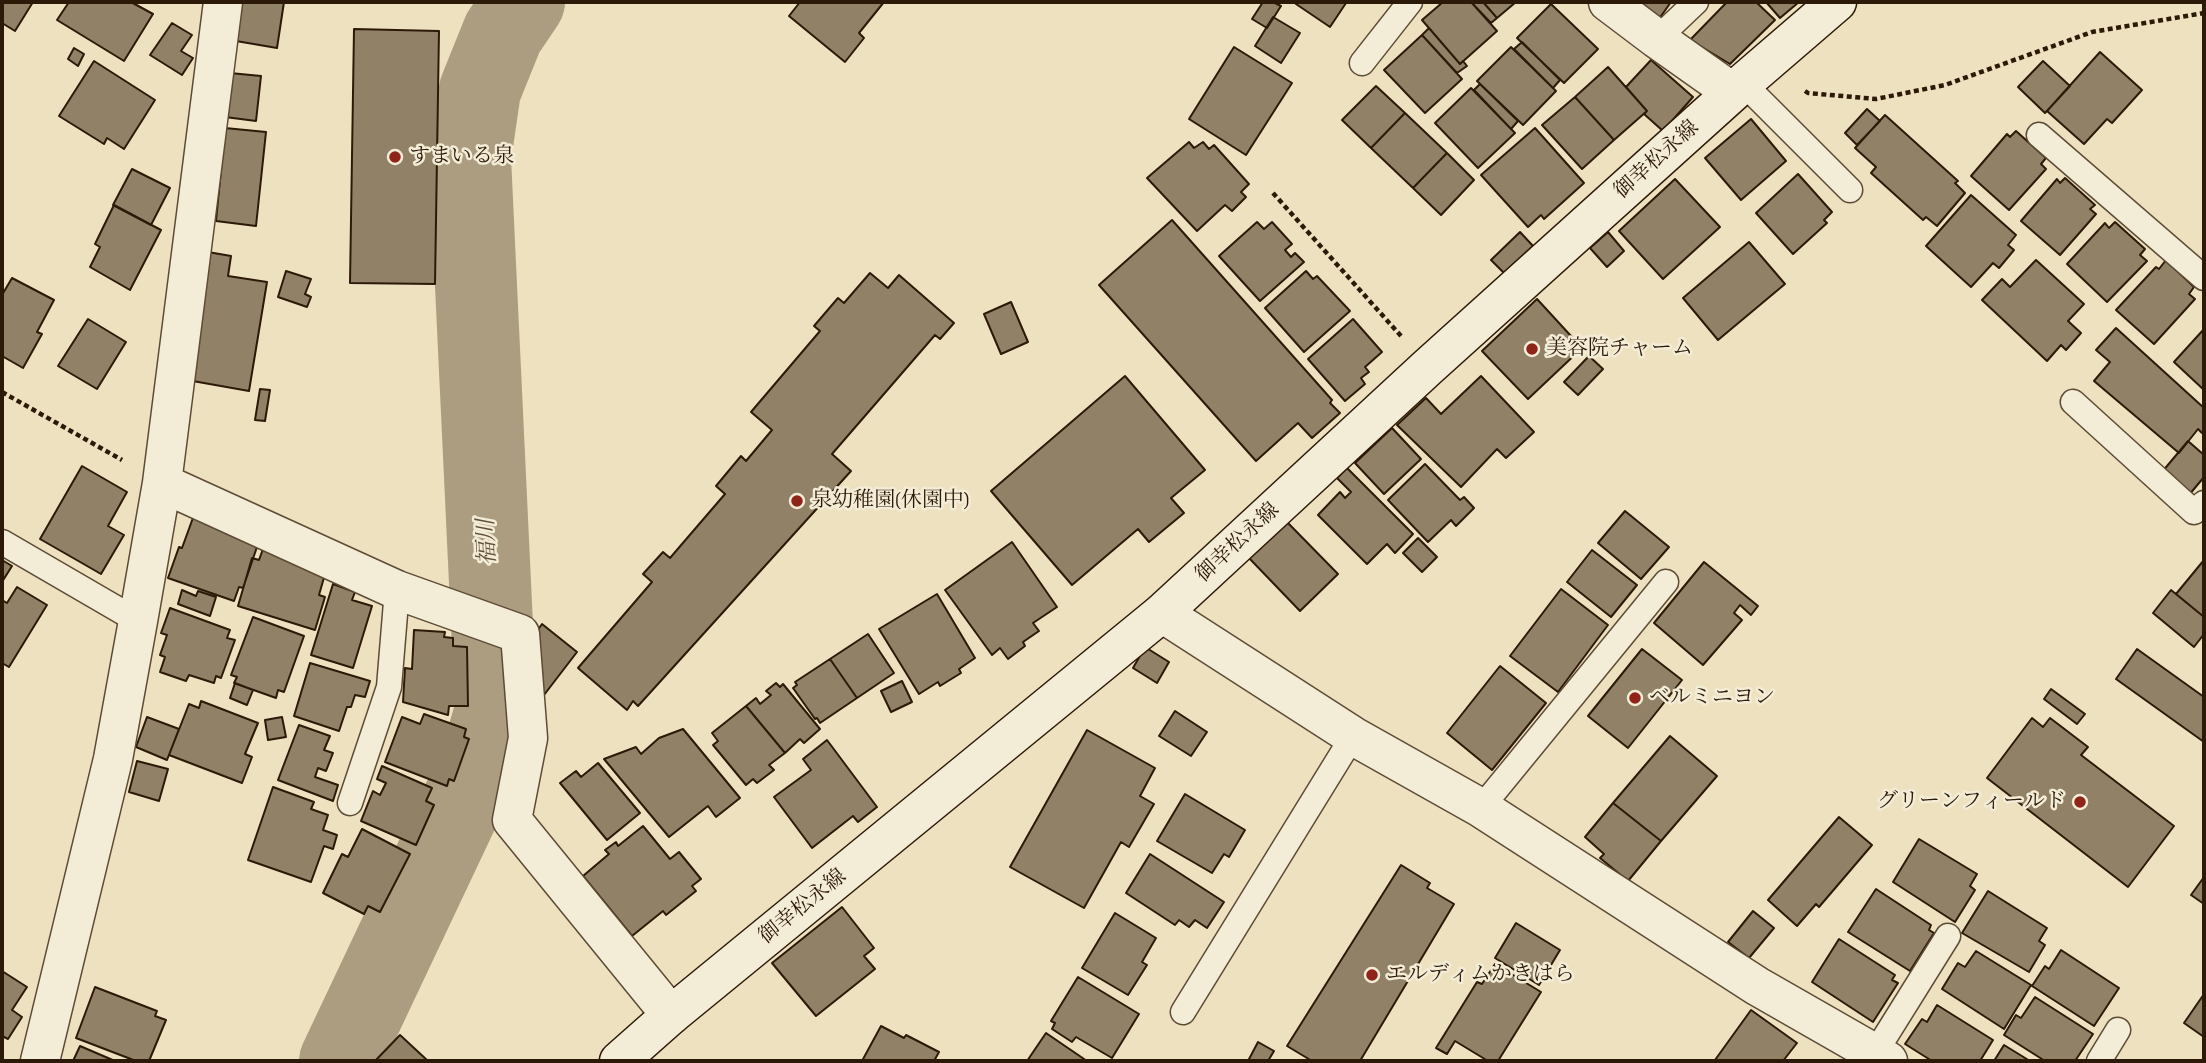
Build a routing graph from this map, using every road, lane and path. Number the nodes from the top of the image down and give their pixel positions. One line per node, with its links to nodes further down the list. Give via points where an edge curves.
1 (223, 2): 17 (street)
2 (1410, 2): 8 (lane)
3 (1608, 2): 7 (street)
4 (1696, 2): 7 (lane)
5 (1837, 2): 9 (street, 御幸松永線)
6 (2204, 13): 9 (path, via 2092,32 1945,85 1876,99 1808,93)
7 (1657, 39): 9 (street)
8 (1362, 63)
9 (1749, 78): 11 (lane); 14 (street, 御幸松永線)
10 (2039, 135): 13 (lane)
11 (1850, 190)
12 (1273, 193): 14 (path)
13 (2204, 278)
14 (1427, 367): 22 (street, 御幸松永線)
15 (2, 392): 17 (path)
16 (2073, 402): 18 (lane, via 2194,512)
17 (162, 483): 21 (street); 23 (street)
18 (2204, 503)
19 (2, 542): 23 (lane)
20 (1666, 582): 26 (lane)
21 (397, 590): 25 (lane, via 389,687); 29 (street, via 520,634 528,738 512,820)
22 (1162, 613): 24 (street); 29 (street, 御幸松永線)
23 (138, 621): 32 (street, via 113,759)
24 (1353, 736): 26 (street); 28 (lane)
25 (350, 803)
26 (1481, 808): 31 (street)
27 (1948, 936): 31 (lane)
28 (1183, 1012)
29 (671, 1014): 33 (street, 御幸松永線)
30 (2118, 1030): 34 (lane)
31 (1878, 1059)
32 (40, 1061)
33 (620, 1061)
34 (2099, 1061)

